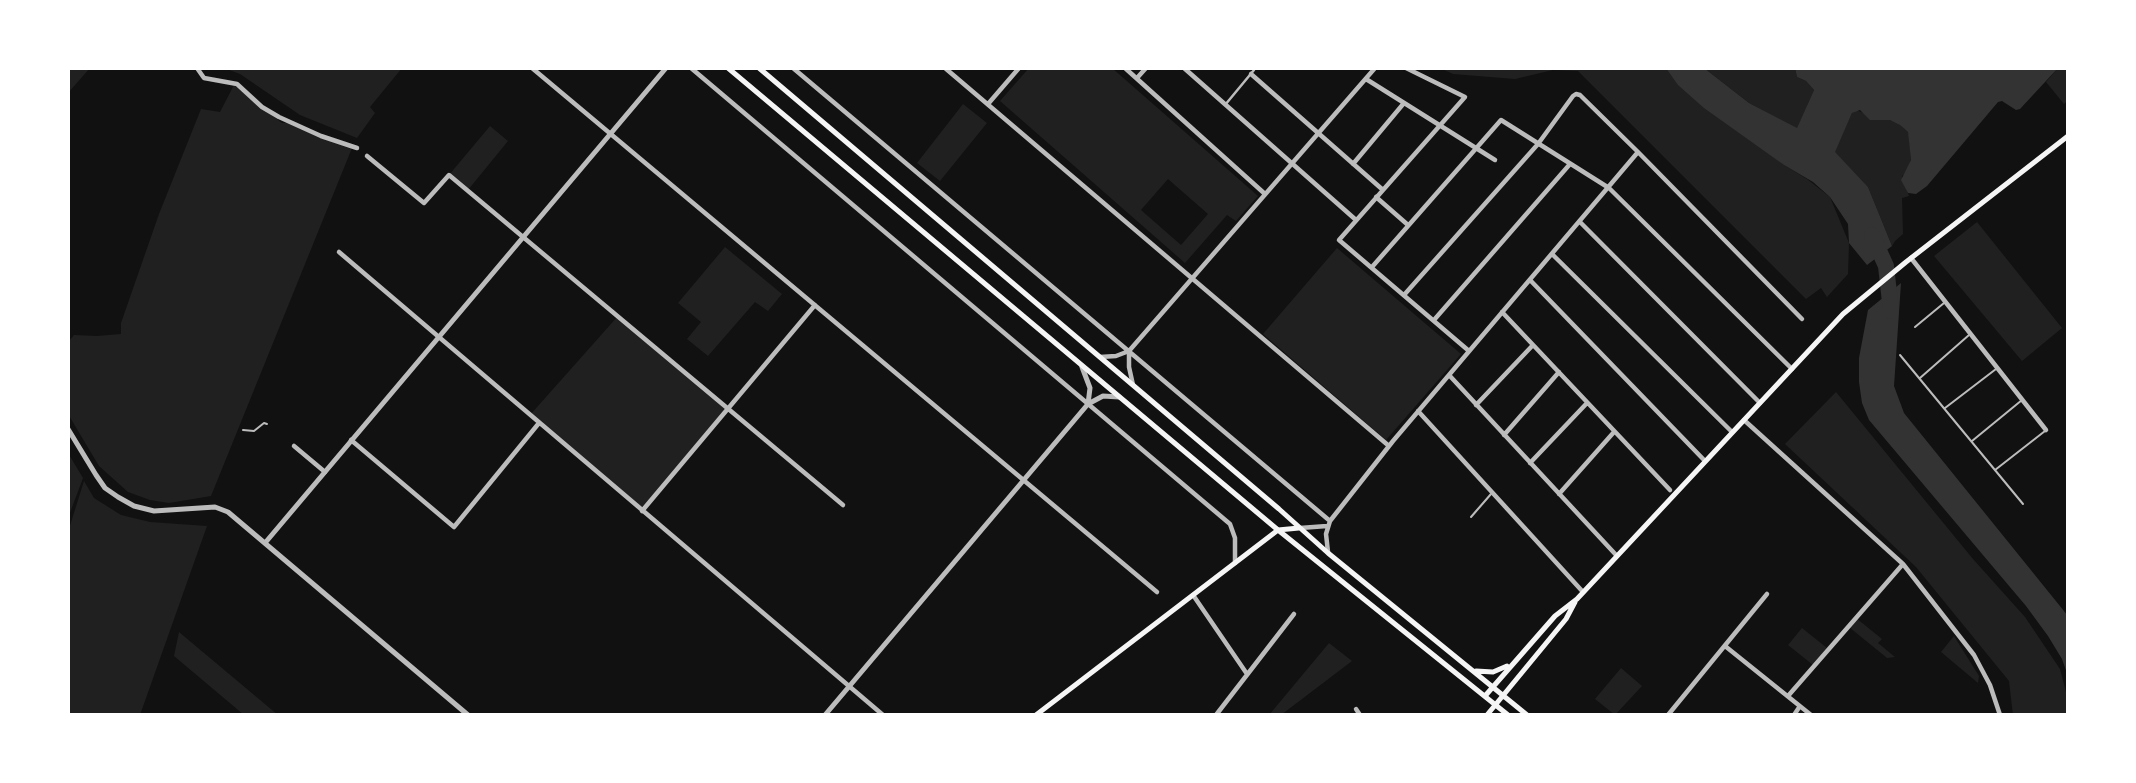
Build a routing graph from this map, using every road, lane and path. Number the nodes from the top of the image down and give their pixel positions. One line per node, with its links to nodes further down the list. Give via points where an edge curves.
1 (197, 68): 26 (street, via 204,78 237,84 279,117)
2 (532, 68): 22 (street)
3 (666, 68): 22 (street)
4 (691, 68): 73 (street)
5 (727, 68): 62 (main road)
6 (759, 68): 61 (main road)
7 (793, 68): 58 (street)
8 (945, 68): 19 (street)
9 (1019, 68): 19 (street)
10 (1125, 68): 16 (street)
11 (1146, 68): 16 (street)
12 (1184, 68): 20 (street)
13 (1375, 68): 17 (street)
14 (1406, 68): 21 (street, via 1465,97)
15 (1252, 72): 20 (street); 23 (street)
16 (1137, 78): 36 (street)
17 (1366, 79): 18 (street); 23 (street)
18 (1404, 103): 21 (street); 32 (street)
19 (988, 104): 46 (street)
20 (1225, 105): 31 (street)
21 (1440, 125): 27 (street); 35 (street)
22 (610, 134): 41 (street); 50 (street)
23 (1318, 134): 31 (street); 32 (street)
24 (2068, 136): 44 (main road)
25 (1538, 144): 27 (street, via 1501,121); 28 (street, via 1576,94); 33 (street); 48 (street)
26 (357, 148)
27 (1476, 149): 30 (street); 40 (street)
28 (1638, 152): 34 (street); 52 (street)
29 (367, 156): 41 (street, via 424,203 449,175)
30 (1495, 160)
31 (1292, 164): 36 (street); 38 (street)
32 (1353, 164): 35 (street)
33 (1570, 164): 34 (street); 53 (street)
34 (1609, 188): 39 (street); 64 (street)
35 (1383, 190): 37 (street)
36 (1265, 194): 46 (street)
37 (1376, 197): 38 (street); 40 (street)
38 (1356, 220): 45 (street, via 1339,240)
39 (1580, 222): 43 (street); 72 (street)
40 (1408, 226): 45 (street)
41 (523, 237): 56 (street); 75 (street)
42 (339, 252): 56 (street)
43 (1552, 254): 47 (street); 85 (street)
44 (1908, 260): 49 (street); 64 (main road, via 1850,307)
45 (1371, 267): 48 (street)
46 (1192, 278): 58 (street); 90 (street)
47 (1530, 280): 51 (street); 91 (street)
48 (1405, 295): 53 (street)
49 (1945, 302): 54 (lane); 55 (street)
50 (814, 305): 75 (street); 95 (street)
51 (1502, 312): 57 (street); 59 (street)
52 (1802, 319)
53 (1434, 320): 59 (street)
54 (1915, 327)
55 (1970, 334): 63 (street); 67 (lane)
56 (439, 337): 79 (street); 87 (street)
57 (1533, 345): 65 (street); 74 (street)
58 (1129, 351): 61 (street); 68 (street); 103 (street)
59 (1469, 351): 66 (street)
60 (1900, 355): 67 (lane)
61 (1100, 357): 68 (main road)
62 (1081, 365): 69 (main road); 73 (street, via 1090,388)
63 (1997, 368): 70 (street); 76 (lane)
64 (1793, 369): 72 (main road)
65 (1559, 372): 71 (street); 86 (street)
66 (1449, 375): 74 (street); 77 (street)
67 (1919, 379): 76 (lane)
68 (1133, 386): 104 (main road)
69 (1119, 397): 73 (street, via 1103,396); 105 (main road)
70 (2022, 400): 83 (street); 88 (lane)
71 (1587, 403): 84 (street); 92 (street)
72 (1760, 403): 78 (main road)
73 (1088, 404): 95 (street); 109 (street, via 1230,524)
74 (1476, 405): 86 (street)
75 (729, 408): 100 (street); 101 (street)
76 (1944, 408): 88 (lane)
77 (1418, 411): 90 (street); 97 (street)
78 (1744, 420): 85 (main road); 110 (street)
79 (539, 423): 87 (street, via 454,527); 101 (street)
80 (267, 424): 82 (lane, via 254,431)
81 (68, 429): 106 (street, via 105,488 118,497 153,511 221,508)
82 (243, 430)
83 (2046, 430): 93 (lane)
84 (1615, 432): 96 (street); 98 (street)
85 (1732, 432): 91 (main road)
86 (1504, 435): 92 (street)
87 (351, 440): 94 (street)
88 (1971, 442): 93 (lane)
89 (294, 446): 94 (street)
90 (1389, 446): 103 (street)
91 (1705, 461): 108 (main road)
92 (1530, 463): 98 (street)
93 (1995, 470): 99 (lane)
94 (324, 472): 106 (street)
95 (1023, 481): 111 (street); 121 (street)
96 (1670, 490)
97 (1492, 492): 102 (lane); 112 (street)
98 (1559, 494): 108 (street)
99 (2023, 504)
100 (843, 505)
101 (642, 511): 121 (street)
102 (1471, 517)
103 (1328, 523): 104 (street); 107 (street)
104 (1300, 528): 105 (main road); 107 (main road)
105 (1278, 530): 109 (main road); 124 (main road)
106 (265, 543): 129 (street)
107 (1328, 553): 119 (main road)
108 (1617, 556): 112 (main road)
109 (1235, 563): 114 (main road)
110 (1903, 564): 125 (street); 141 (street, via 1974,654)
111 (1157, 592)
112 (1583, 592): 115 (main road)
113 (1767, 594): 117 (street)
114 (1193, 595): 120 (street); 132 (main road)
115 (1577, 599): 118 (main road); 123 (main road)
116 (1294, 614): 120 (street)
117 (1725, 646): 125 (street); 138 (street)
118 (1515, 660): 119 (main road, via 1493,672); 122 (main road)
119 (1472, 670): 122 (main road)
120 (1247, 674): 133 (street)
121 (850, 686): 130 (street); 131 (street)
122 (1493, 687): 123 (main road); 124 (main road)
123 (1503, 695): 126 (main road); 137 (main road)
124 (1485, 696): 126 (main road)
125 (1788, 696): 127 (street)
126 (1495, 704): 135 (main road); 136 (main road)
127 (1800, 706): 139 (street); 140 (street)
128 (1356, 709): 134 (street)
129 (463, 713)
130 (825, 715)
131 (883, 715)
132 (1036, 715)
133 (1216, 715)
134 (1360, 715)
135 (1487, 715)
136 (1508, 715)
137 (1527, 715)
138 (1668, 715)
139 (1794, 715)
140 (1811, 715)
141 (2000, 715)

